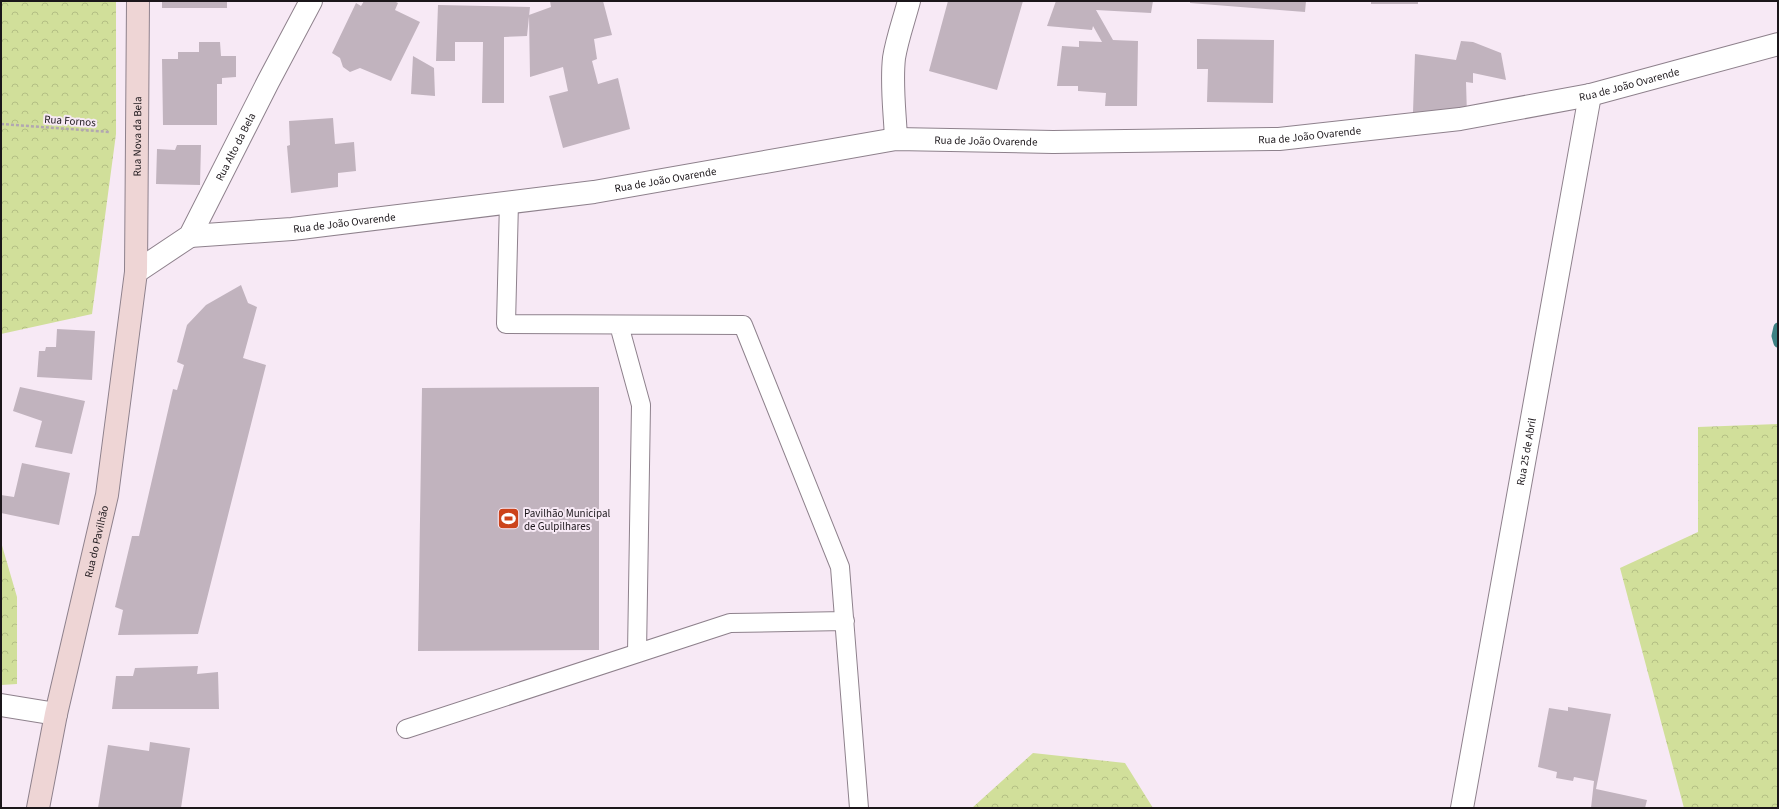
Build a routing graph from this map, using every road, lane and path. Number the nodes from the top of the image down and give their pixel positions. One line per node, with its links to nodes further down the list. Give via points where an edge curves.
1 (138, 1): 7 (street, Rua Nova da Bela)
2 (311, 1): 10 (street, Rua Alto da Bela)
3 (909, 1): 8 (street, via 894,60)
4 (1778, 44): 5 (street, Rua de João Ovarende)
5 (1590, 96): 8 (street, Rua de João Ovarende, via 1460,119 1279,139 1053,142); 20 (street, Rua 25 de Abril)
6 (1, 124): 7 (path, Rua Fornos)
7 (137, 133): 11 (street, Rua Nova da Bela)
8 (896, 140): 9 (street, Rua de João Ovarende, via 594,192)
9 (509, 202): 10 (street, Rua de João Ovarende, via 292,229); 12 (lane, via 506,324)
10 (190, 236): 11 (street, Rua Alto da Bela)
11 (136, 272): 16 (street, Rua do Pavilhão, via 107,495)
12 (619, 325): 13 (lane, via 743,325 840,567); 14 (lane, via 641,405)
13 (845, 621): 14 (lane, via 730,622); 19 (lane)
14 (637, 653): 17 (lane)
15 (1, 705): 16 (street)
16 (56, 714): 18 (street, Rua do Pavilhão)
17 (406, 729)
18 (38, 808)
19 (859, 808)
20 (1462, 808)

